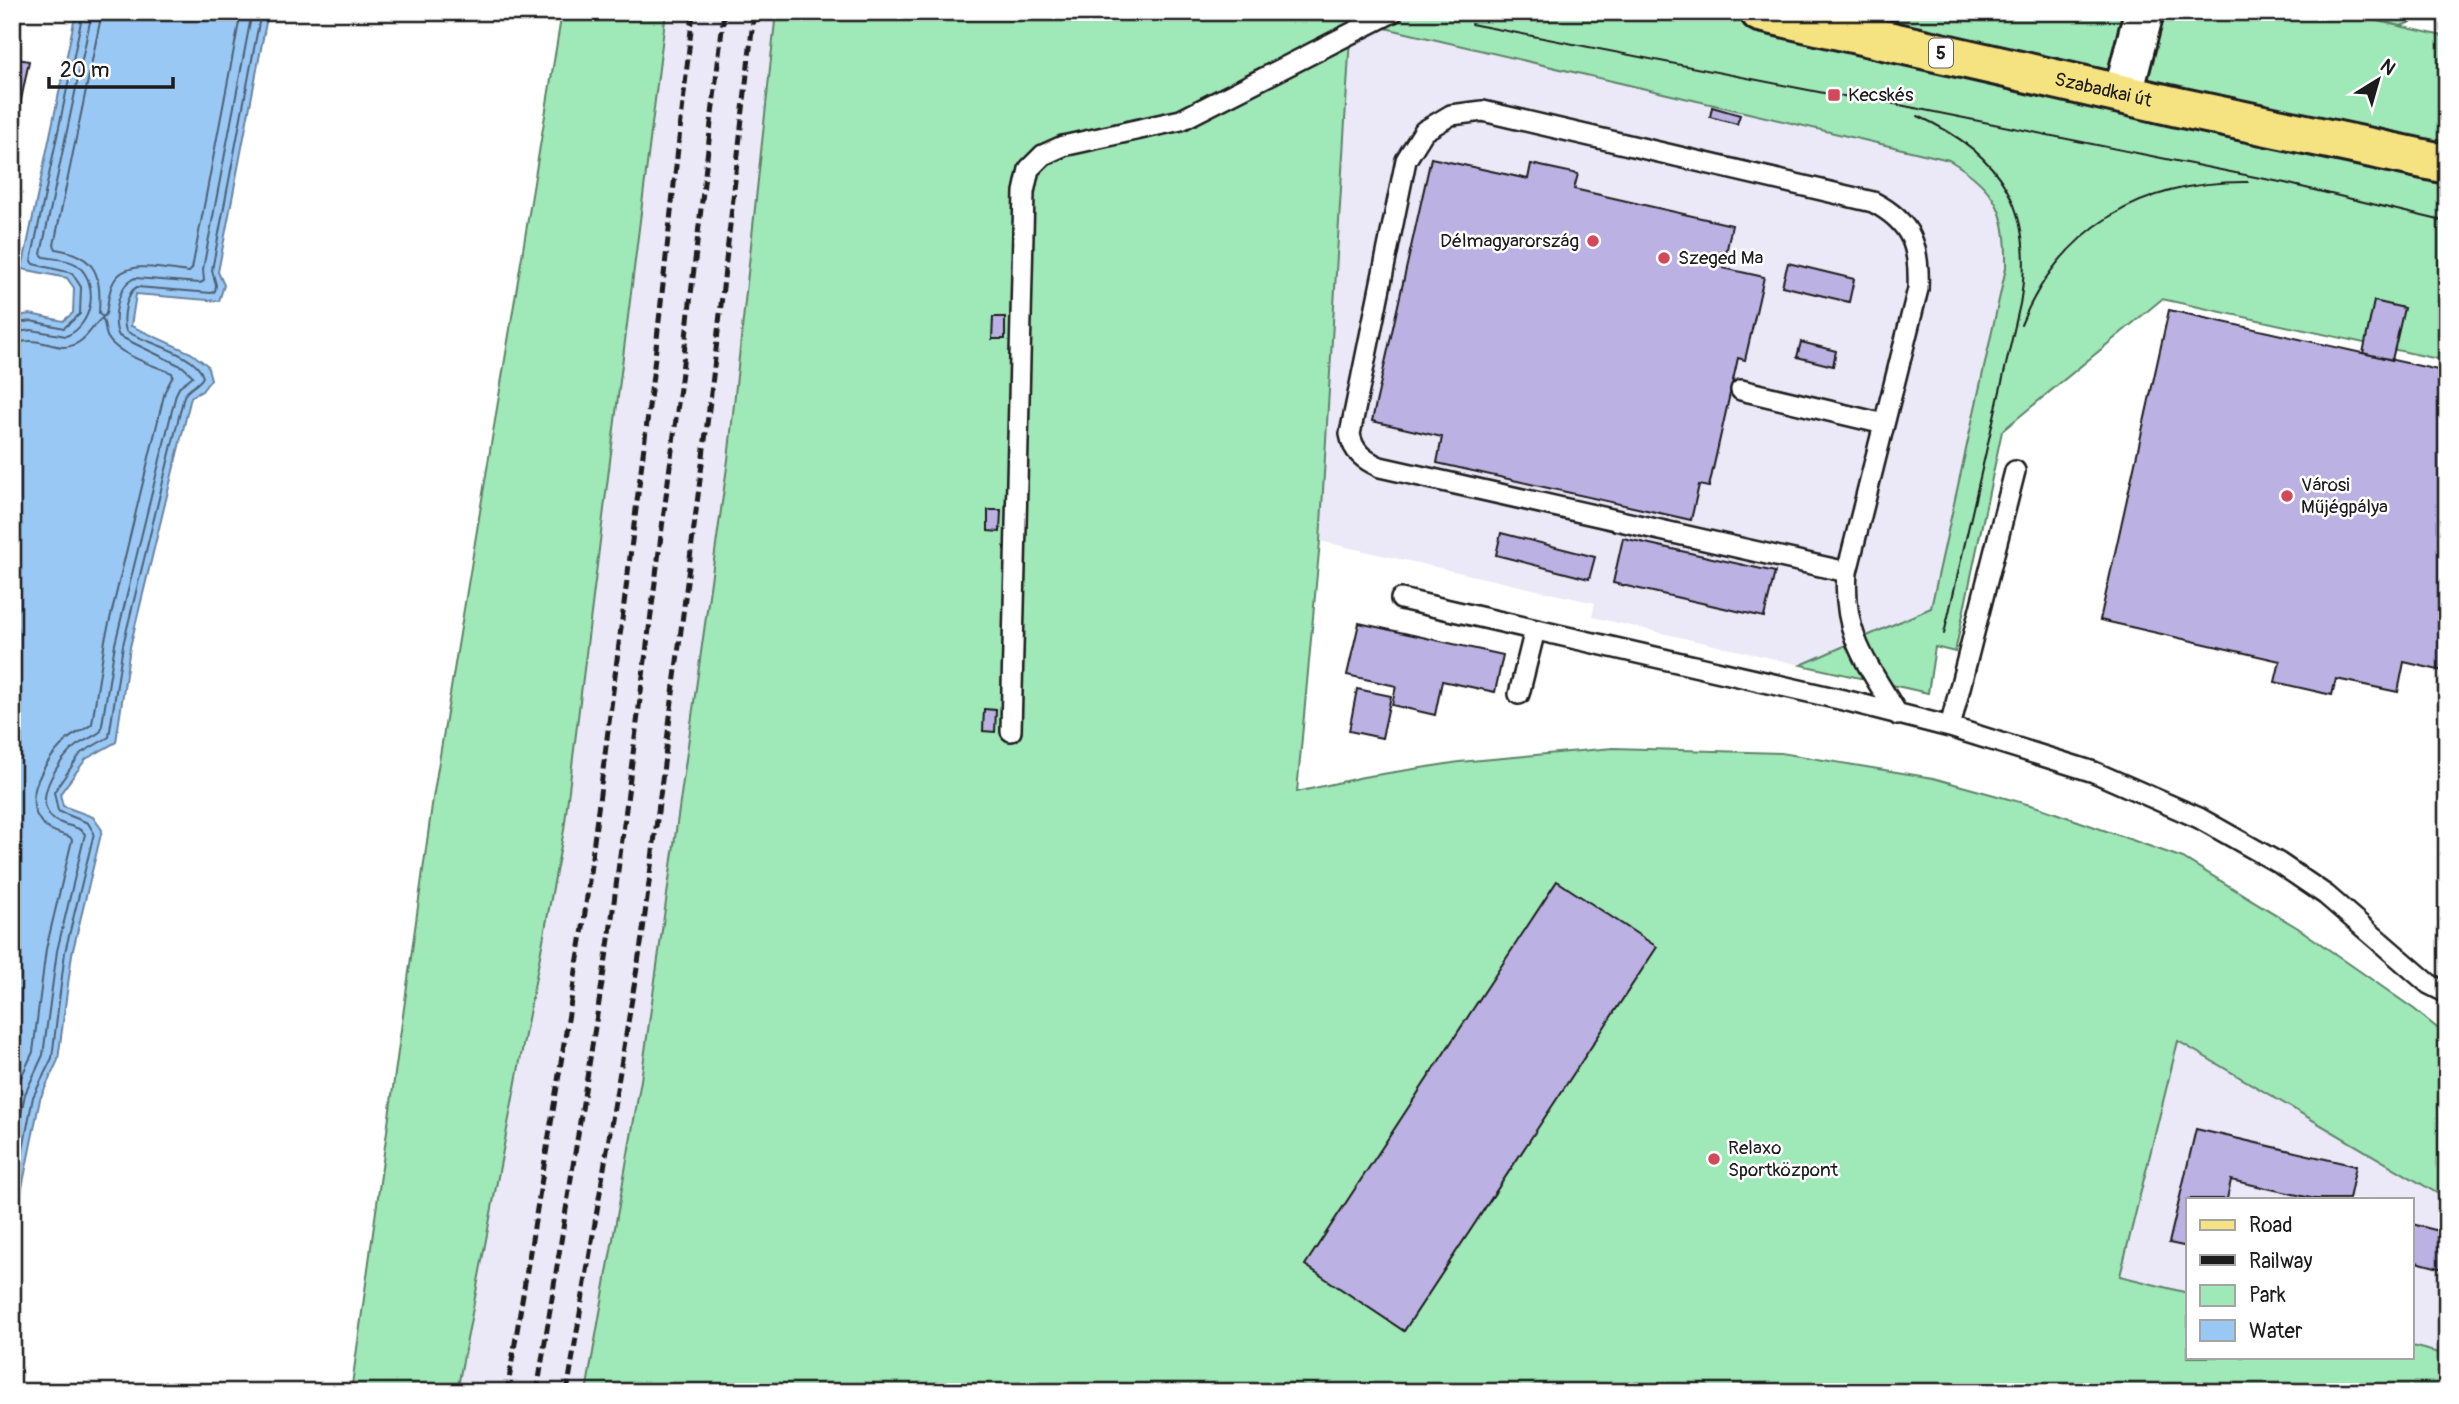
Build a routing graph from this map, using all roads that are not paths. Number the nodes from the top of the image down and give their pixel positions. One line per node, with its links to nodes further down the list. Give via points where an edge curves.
1 (1393, 12): 15 (lane, via 1181,120 1063,146 1043,155 1029,169 1024,192)
2 (1760, 12): 4 (main road, Szabadkai út / 5)
3 (2144, 12): 4 (street)
4 (2123, 94): 5 (main road, Szabadkai út / 5)
5 (2447, 164)
6 (1741, 390): 7 (lane)
7 (1884, 424): 9 (lane); 9 (lane, via 1919,270 1913,240 1883,207 1483,111 1451,115 1424,131 1406,160 1350,434 1358,454 1380,467)
8 (2015, 471): 14 (lane)
9 (1847, 572): 13 (lane, via 1846,612 1852,632)
10 (1401, 599): 11 (lane)
11 (1535, 630): 12 (lane); 13 (lane)
12 (1519, 694)
13 (1898, 715): 14 (lane)
14 (1950, 727): 16 (lane, via 2094,772 2199,818 2326,895 2429,984)
15 (1011, 730)
16 (2447, 993)

